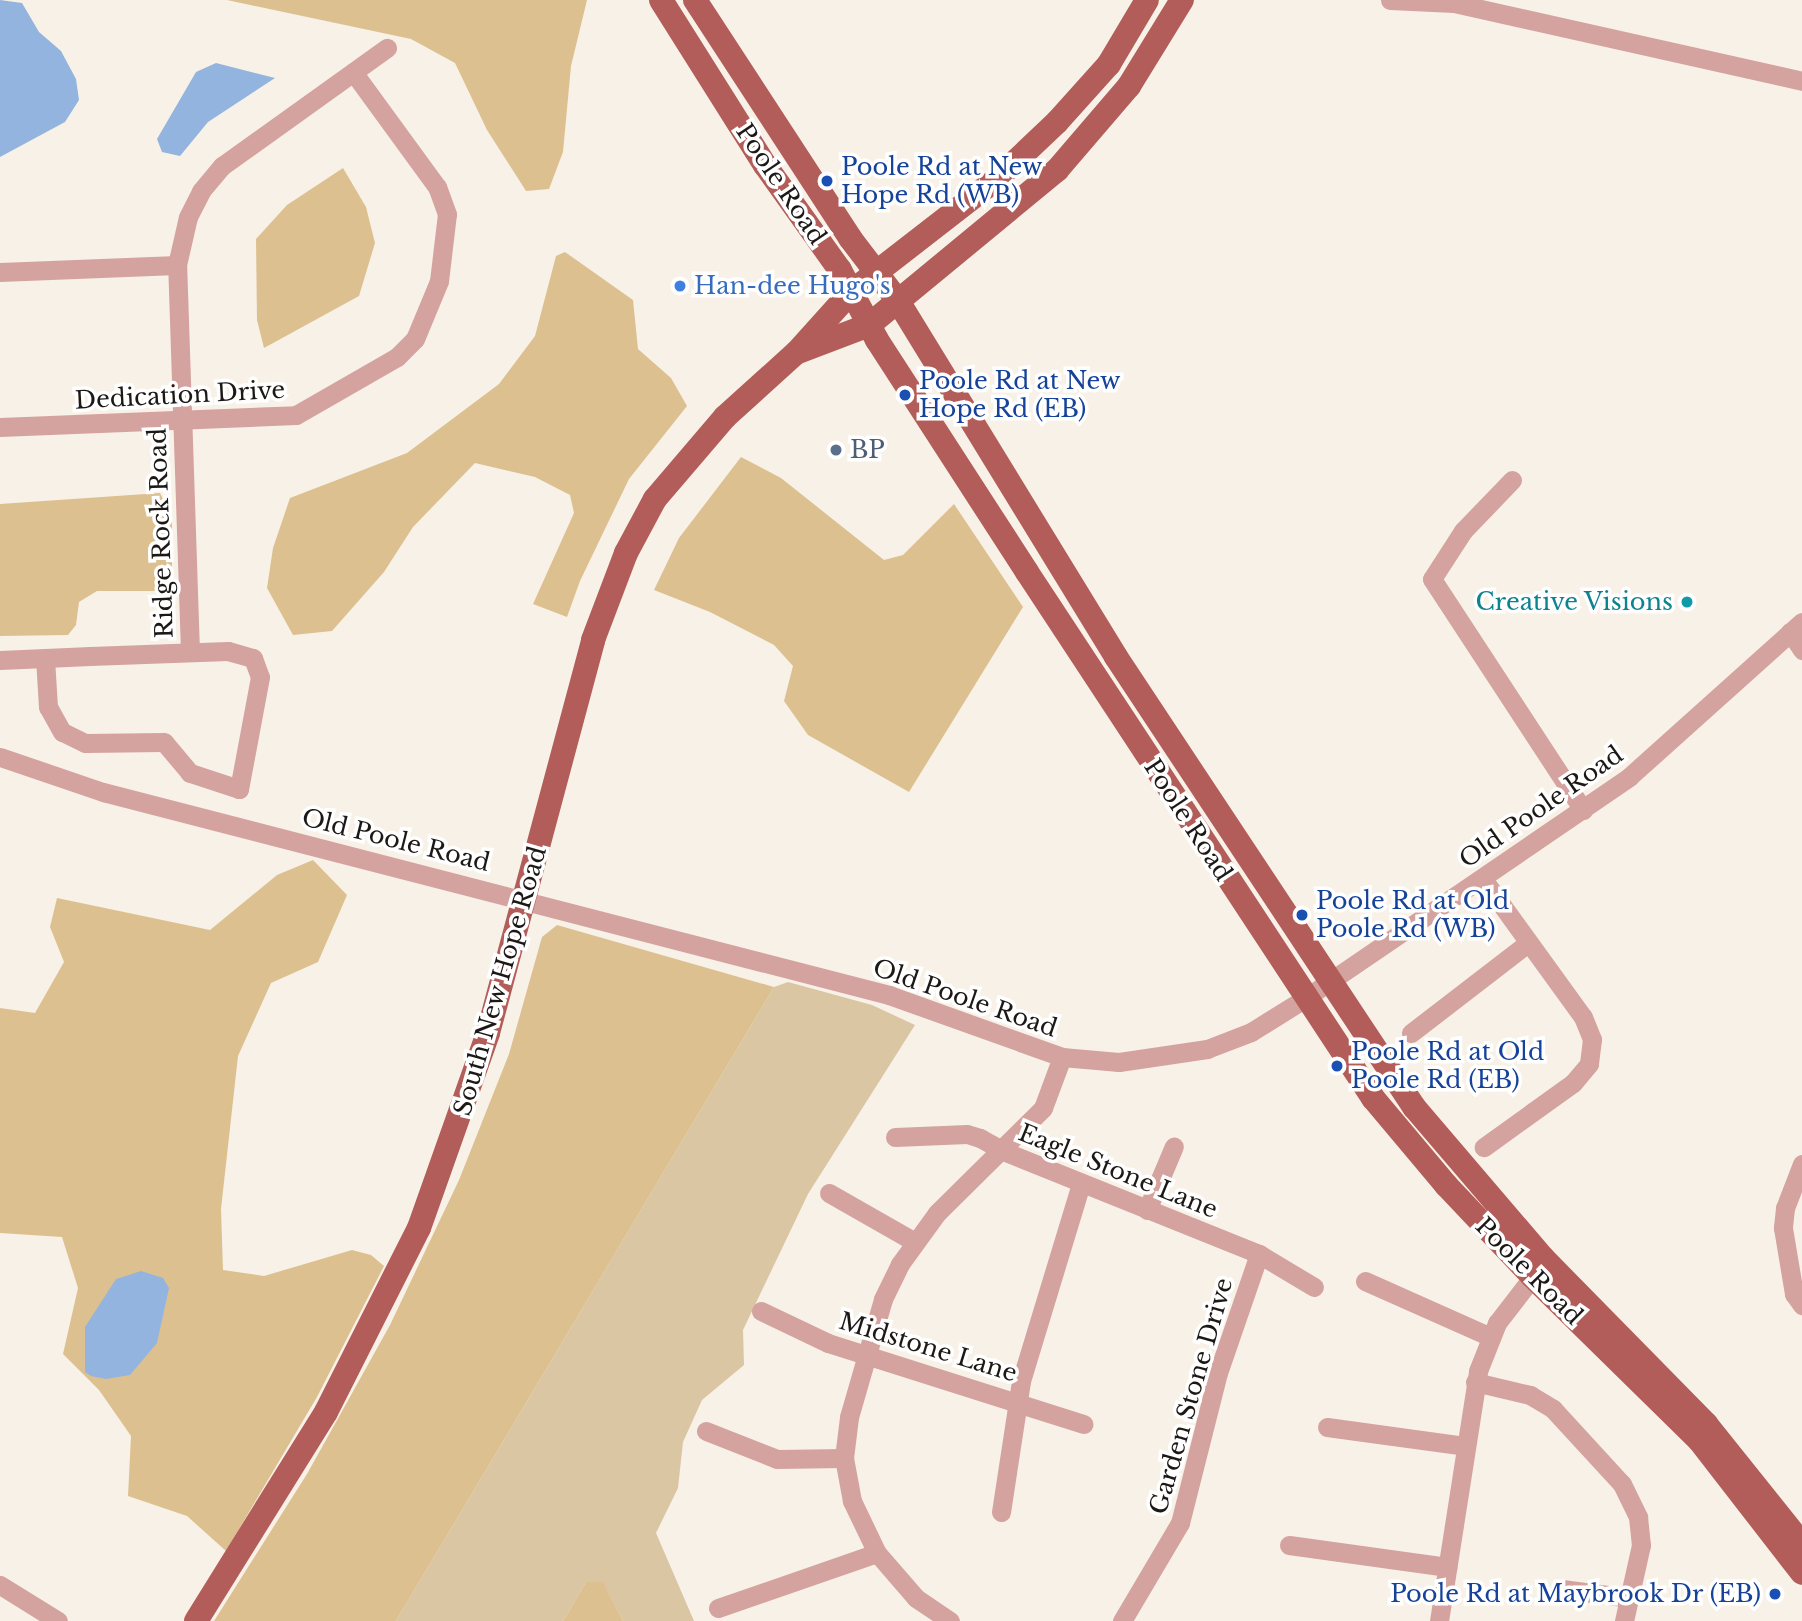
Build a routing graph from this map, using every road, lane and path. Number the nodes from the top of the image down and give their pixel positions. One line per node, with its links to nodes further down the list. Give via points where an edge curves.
1 (661, 0): 12 (main road, Poole Road)
2 (695, 0): 10 (main road, Poole Road)
3 (1147, 0): 10 (main road, South New Hope Road, via 1109,64 1057,122 999,177)
4 (1182, 0): 13 (main road, South New Hope Road, via 1129,86 1057,170)
5 (1390, 0): 8 (street, via 1454,3)
6 (387, 48): 7 (street, Ridge Rock Road)
7 (353, 72): 9 (street, Ridge Rock Road, via 222,166 201,191 188,217); 16 (street, Dedication Drive, via 437,187 447,214 447,242 428,313 415,339 397,357 296,415)
8 (1802, 81)
9 (177, 265): 11 (street); 16 (street, Ridge Rock Road)
10 (874, 270): 12 (main road, South New Hope Road); 13 (main road, Poole Road)
11 (0, 272)
12 (851, 292): 14 (main road, Poole Road); 15 (main road, South New Hope Road)
13 (898, 301): 14 (main road, South New Hope Road); 29 (main road, Poole Road, via 1116,656)
14 (869, 324): 15 (main road, South New Hope Road); 30 (main road, Poole Road)
15 (797, 352): 27 (main road, South New Hope Road, via 724,417 655,499 626,554 593,640)
16 (183, 421): 17 (street, Dedication Drive); 21 (street, Ridge Rock Road)
17 (0, 427)
18 (1512, 480): 25 (street, via 1463,531 1432,579)
19 (1796, 627): 20 (street); 25 (street, Old Poole Road, via 1665,746)
20 (1802, 650)
21 (190, 652): 22 (street); 22 (street, via 228,651 253,658 260,677 239,789 190,773 164,742 85,743 62,732 48,707)
22 (45, 658): 23 (street)
23 (0, 660)
24 (0, 757): 27 (street, Old Poole Road, via 103,792)
25 (1583, 810): 26 (street, Old Poole Road)
26 (1483, 879): 28 (street); 29 (street, Old Poole Road)
27 (526, 899): 32 (street, Old Poole Road, via 890,995); 68 (main road, South New Hope Road, via 488,1033 419,1228 326,1412)
28 (1528, 943): 31 (street); 35 (street, via 1583,1017 1592,1039 1589,1064 1573,1083)
29 (1329, 982): 30 (street, Old Poole Road); 43 (main road, Poole Road, via 1414,1107)
30 (1304, 999): 32 (street, Old Poole Road, via 1251,1032 1207,1049 1119,1062); 43 (main road, Poole Road, via 1373,1098 1446,1185)
31 (1410, 1033)
32 (1062, 1057): 36 (street, via 1043,1108)
33 (895, 1137): 36 (street, Eagle Stone Lane, via 967,1134)
34 (1174, 1146): 40 (street)
35 (1484, 1147)
36 (1003, 1151): 38 (street, Eagle Stone Lane); 41 (street, via 937,1213)
37 (1802, 1164): 46 (street, via 1785,1208 1783,1228 1794,1294)
38 (1082, 1184): 40 (street, Eagle Stone Lane); 51 (street)
39 (829, 1193): 41 (street)
40 (1147, 1210): 42 (street, Eagle Stone Lane)
41 (915, 1242): 49 (street, via 883,1299)
42 (1259, 1254): 45 (street, Eagle Stone Lane); 70 (street, Garden Stone Drive, via 1218,1373 1180,1523)
43 (1539, 1268): 48 (street); 58 (main road, Poole Road, via 1683,1398); 62 (main road, Poole Road, via 1699,1440)
44 (1365, 1281): 48 (street)
45 (1314, 1287)
46 (1802, 1305)
47 (761, 1311): 49 (street, Midstone Lane, via 828,1343)
48 (1491, 1337): 50 (street)
49 (866, 1354): 51 (street, Midstone Lane); 56 (street)
50 (1475, 1382): 55 (street); 65 (street, via 1530,1395 1553,1409 1622,1484 1638,1517 1641,1545)
51 (1017, 1400): 52 (street, Midstone Lane); 57 (street)
52 (1083, 1424)
53 (1327, 1427): 55 (street)
54 (706, 1431): 56 (street, via 777,1459)
55 (1465, 1446): 61 (street)
56 (844, 1458): 60 (street, via 852,1501)
57 (1001, 1512)
58 (1802, 1544)
59 (1289, 1545): 61 (street)
60 (877, 1553): 66 (street); 69 (street, via 916,1598)
61 (1447, 1567): 71 (street)
62 (1802, 1573)
63 (0, 1585): 67 (street)
64 (1562, 1589): 65 (street)
65 (1630, 1598): 72 (street)
66 (718, 1608)
67 (58, 1621)
68 (197, 1621)
69 (947, 1621)
70 (1122, 1621)
71 (1439, 1621)
72 (1624, 1621)

